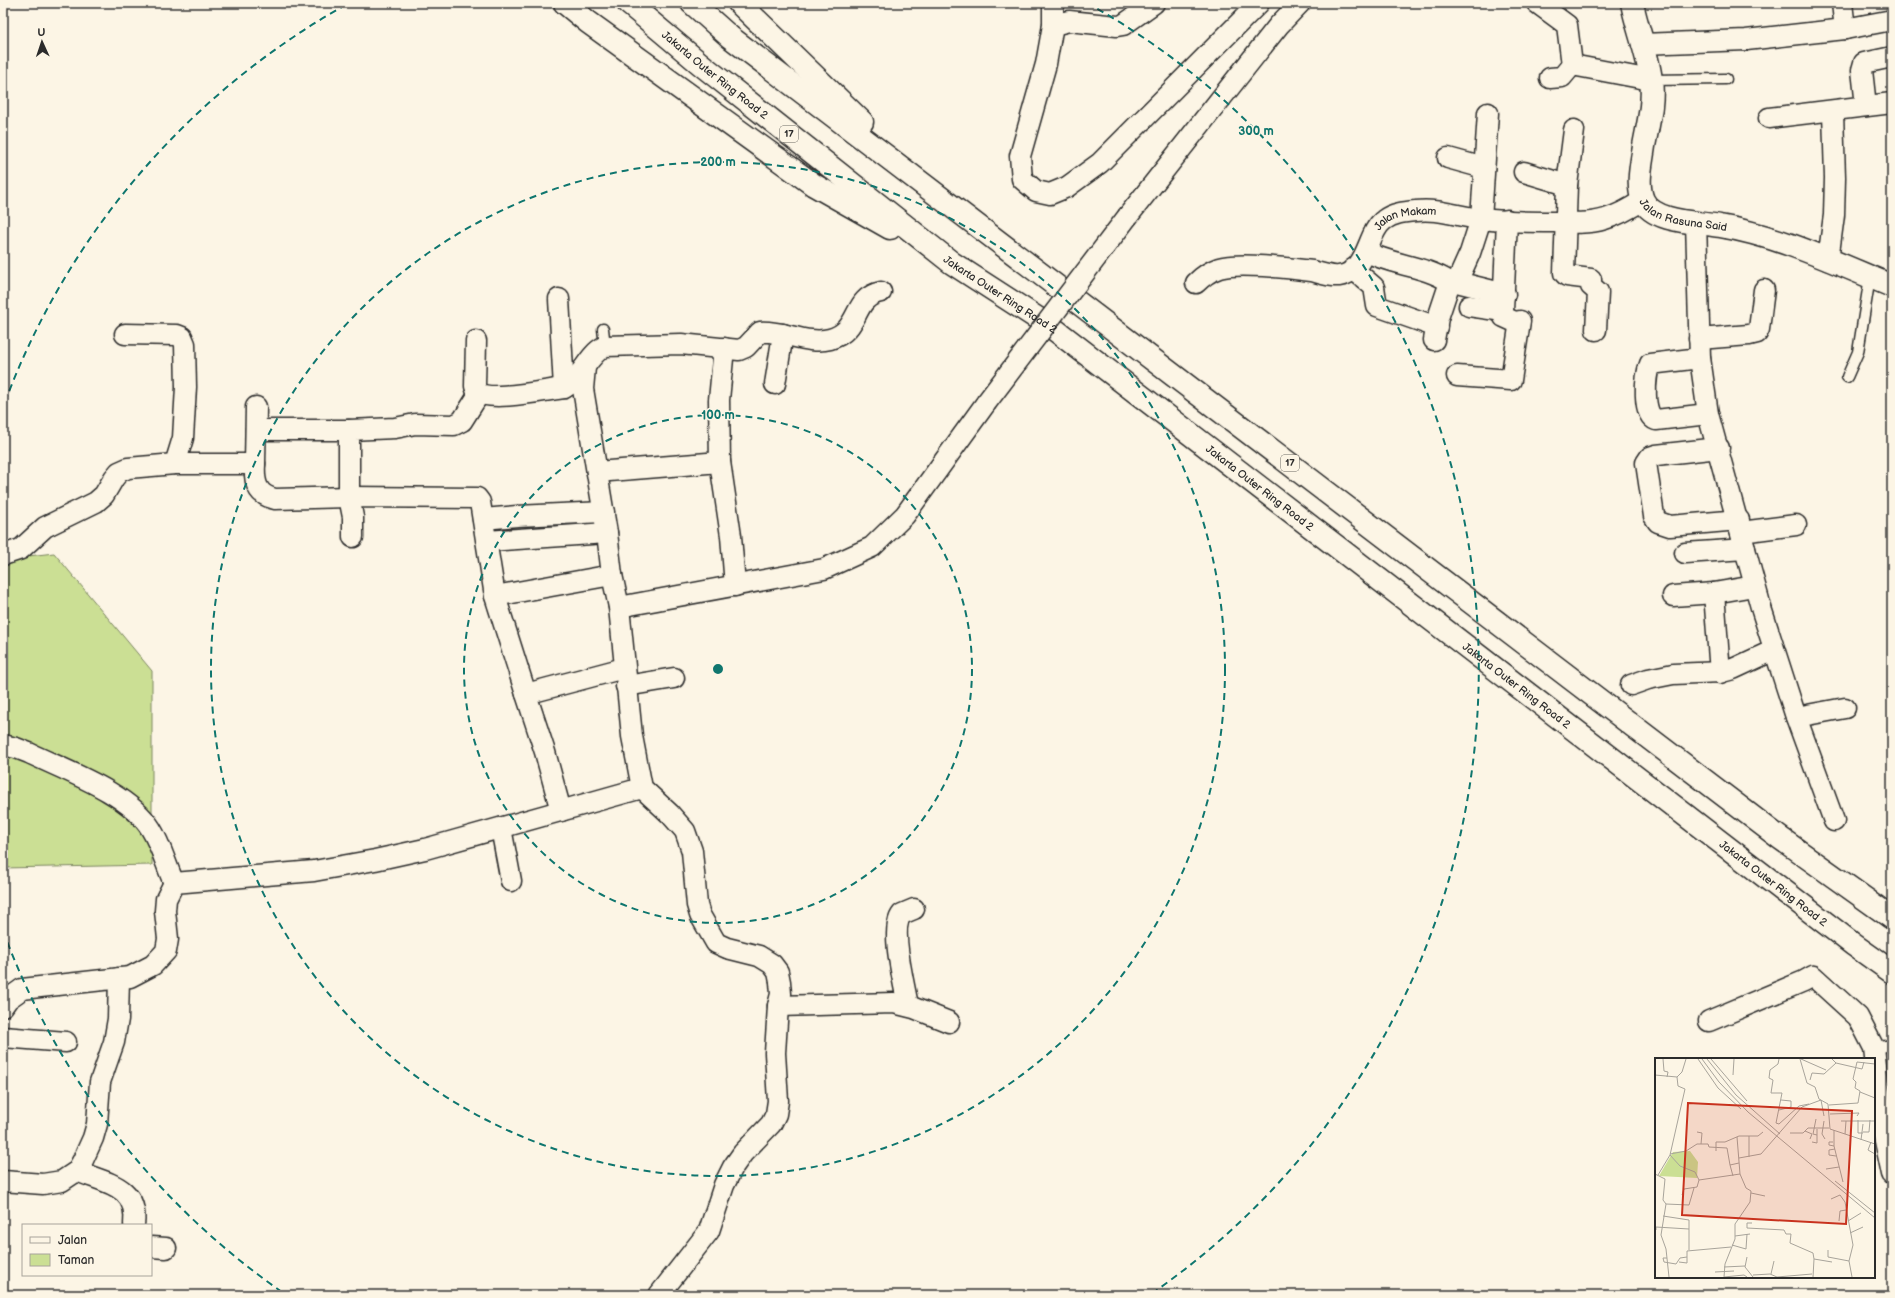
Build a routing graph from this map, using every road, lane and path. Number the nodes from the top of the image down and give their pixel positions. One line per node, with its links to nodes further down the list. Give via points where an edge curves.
1 (565, 3): 39 (main road, via 814,185)
2 (628, 3): 39 (main road, Jakarta Outer Ring Road 2 / 17, via 703,66)
3 (692, 3): 31 (main road, 17, via 730,37)
4 (739, 3): 31 (main road)
5 (1053, 3): 13 (street)
6 (1154, 3): 13 (street, via 1123,25 1068,21)
7 (1259, 3): 13 (street, via 1100,163 1067,187 1050,194 1036,191 1022,179 1020,156 1046,64)
8 (1300, 3): 82 (street, bridge, via 1279,25 1128,216 986,403 906,515 872,547 824,569)
9 (1537, 3): 17 (street, via 1567,25)
10 (1632, 3): 15 (main road, Jalan Rasuna Said)
11 (1842, 3): 14 (street)
12 (1892, 20): 14 (street)
13 (1053, 25)
14 (1845, 29): 15 (street, via 1746,40)
15 (1642, 44): 20 (main road, Jalan Rasuna Said)
16 (1892, 57): 22 (street, via 1864,63 1862,70)
17 (1572, 65): 18 (street, via 1562,77); 20 (street)
18 (1550, 78)
19 (1726, 79): 20 (lane)
20 (1651, 80): 32 (main road, Jalan Rasuna Said, via 1651,108 1640,177)
21 (1892, 103): 22 (street)
22 (1866, 106): 23 (street)
23 (1833, 112): 25 (street); 38 (street, via 1834,215)
24 (1488, 113): 28 (street)
25 (1769, 118)
26 (1574, 130): 30 (street)
27 (1448, 158): 28 (street)
28 (1484, 168): 33 (street)
29 (1524, 172): 30 (street)
30 (1567, 185): 35 (street)
31 (934, 191): 104 (main road, 17, via 1780,838)
32 (1643, 200): 35 (street, Jalan Makam, via 1624,212 1604,220); 36 (main road, Jalan Rasuna Said, via 1652,212)
33 (1481, 219): 34 (street, Jalan Makam); 37 (street, Jalan Makam, via 1441,211 1418,211 1390,216 1377,228); 47 (street, via 1457,282)
34 (1507, 220): 35 (street, Jalan Makam); 47 (street)
35 (1565, 222): 49 (street, via 1564,273 1567,276 1591,279 1591,286 1598,292)
36 (1696, 222): 38 (main road, Jalan Rasuna Said, via 1752,234); 52 (street)
37 (1367, 252): 40 (street, Jalan Makam); 40 (street, via 1448,281 1435,333 1377,306 1374,287)
38 (1828, 260): 41 (main road, Jalan Rasuna Said)
39 (952, 263): 105 (main road, Jakarta Outer Ring Road 2 / 17, via 1054,329)
40 (1353, 269): 42 (street, Jalan Makam, via 1345,275 1336,276 1295,269 1236,265 1219,268 1204,275)
41 (1870, 277): 43 (main road, Jalan Rasuna Said); 58 (lane, via 1858,352)
42 (1196, 283)
43 (1892, 286)
44 (1764, 290): 52 (street, via 1757,333)
45 (881, 292): 51 (street, via 864,299 851,326 843,334 829,339 809,339)
46 (559, 299): 60 (street)
47 (1504, 302): 48 (street); 57 (street, via 1504,317 1520,321 1511,380)
48 (1469, 306)
49 (1596, 330)
50 (125, 334): 68 (street, via 177,335 182,337 185,344 183,438)
51 (783, 334): 54 (street, via 760,332 746,347 739,350); 59 (street)
52 (1699, 338): 55 (street)
53 (476, 341): 61 (street, via 475,386)
54 (724, 348): 56 (street, via 604,338); 67 (street, via 719,400)
55 (1700, 358): 63 (street); 63 (street, via 1650,364 1645,398 1651,416 1656,420)
56 (585, 367): 60 (street); 70 (street, via 583,389)
57 (1457, 376)
58 (1847, 377)
59 (775, 384)
60 (564, 388): 61 (street, via 514,395)
61 (479, 394): 65 (street, via 462,421 454,425 415,424 395,428)
62 (256, 407): 64 (street)
63 (1708, 414): 66 (street)
64 (256, 430): 65 (street); 69 (street)
65 (350, 430): 71 (street)
66 (1719, 448): 76 (street); 76 (street, via 1650,457 1646,463 1654,516 1658,522 1670,526)
67 (720, 462): 70 (street); 82 (street, via 731,536)
68 (175, 464): 69 (street); 80 (street, via 128,468 119,472 104,496 96,502 45,528 21,549)
69 (255, 464): 71 (street, via 255,483 259,491 270,498)
70 (597, 472): 72 (street)
71 (349, 497): 73 (street, via 471,497 477,498 480,502); 77 (street)
72 (604, 512): 73 (street); 75 (street)
73 (483, 519): 78 (street)
74 (1796, 525): 76 (street)
75 (607, 533): 78 (street); 81 (street)
76 (1742, 534): 79 (street); 83 (street)
77 (353, 537)
78 (487, 541): 85 (street)
79 (1685, 552)
80 (3, 555)
81 (612, 575): 85 (street); 87 (street)
82 (735, 586): 87 (street)
83 (1754, 586): 84 (street); 88 (street)
84 (1714, 592): 86 (street); 89 (street)
85 (495, 596): 93 (street)
86 (1673, 596)
87 (619, 607): 90 (street)
88 (1774, 650): 89 (street); 95 (street)
89 (1720, 673): 92 (street, via 1673,674)
90 (625, 677): 91 (street); 93 (street); 97 (street)
91 (674, 678)
92 (1631, 685)
93 (526, 694): 98 (street)
94 (1844, 708): 95 (street)
95 (1796, 717): 99 (street)
96 (3, 746): 102 (street, via 29,753 121,798 151,829)
97 (642, 788): 98 (street); 110 (street, via 685,830 692,851 696,905 708,931 716,943 759,956 772,964 778,972 780,982)
98 (561, 811): 100 (street)
99 (1834, 821)
100 (501, 828): 101 (street); 102 (street, via 425,849 314,871)
101 (511, 881)
102 (174, 883): 107 (street, via 166,899 166,951 153,965 130,977)
103 (914, 909): 111 (street, via 902,914 897,924 898,947)
104 (1892, 918)
105 (1854, 945): 106 (main road, Jakarta Outer Ring Road 2 / 17); 108 (main road)
106 (1892, 972)
107 (119, 978): 109 (street, via 22,989); 119 (street, via 118,1019 110,1056 100,1082 97,1124)
108 (1892, 981)
109 (3, 1006)
110 (778, 1006): 111 (street, via 894,1003); 122 (street, via 775,1053 778,1101 776,1114 771,1124 743,1152 733,1167 724,1185 709,1231)
111 (908, 1006): 113 (street)
112 (1709, 1021): 116 (street, via 1813,976 1858,1017)
113 (950, 1022)
114 (3, 1037): 115 (street)
115 (66, 1042)
116 (1883, 1047): 117 (street)
117 (1879, 1136): 118 (street)
118 (1891, 1168)
119 (77, 1171): 120 (street, via 62,1181 43,1184); 121 (street, via 125,1191 132,1202)
120 (3, 1181)
121 (134, 1224)
122 (659, 1295)

